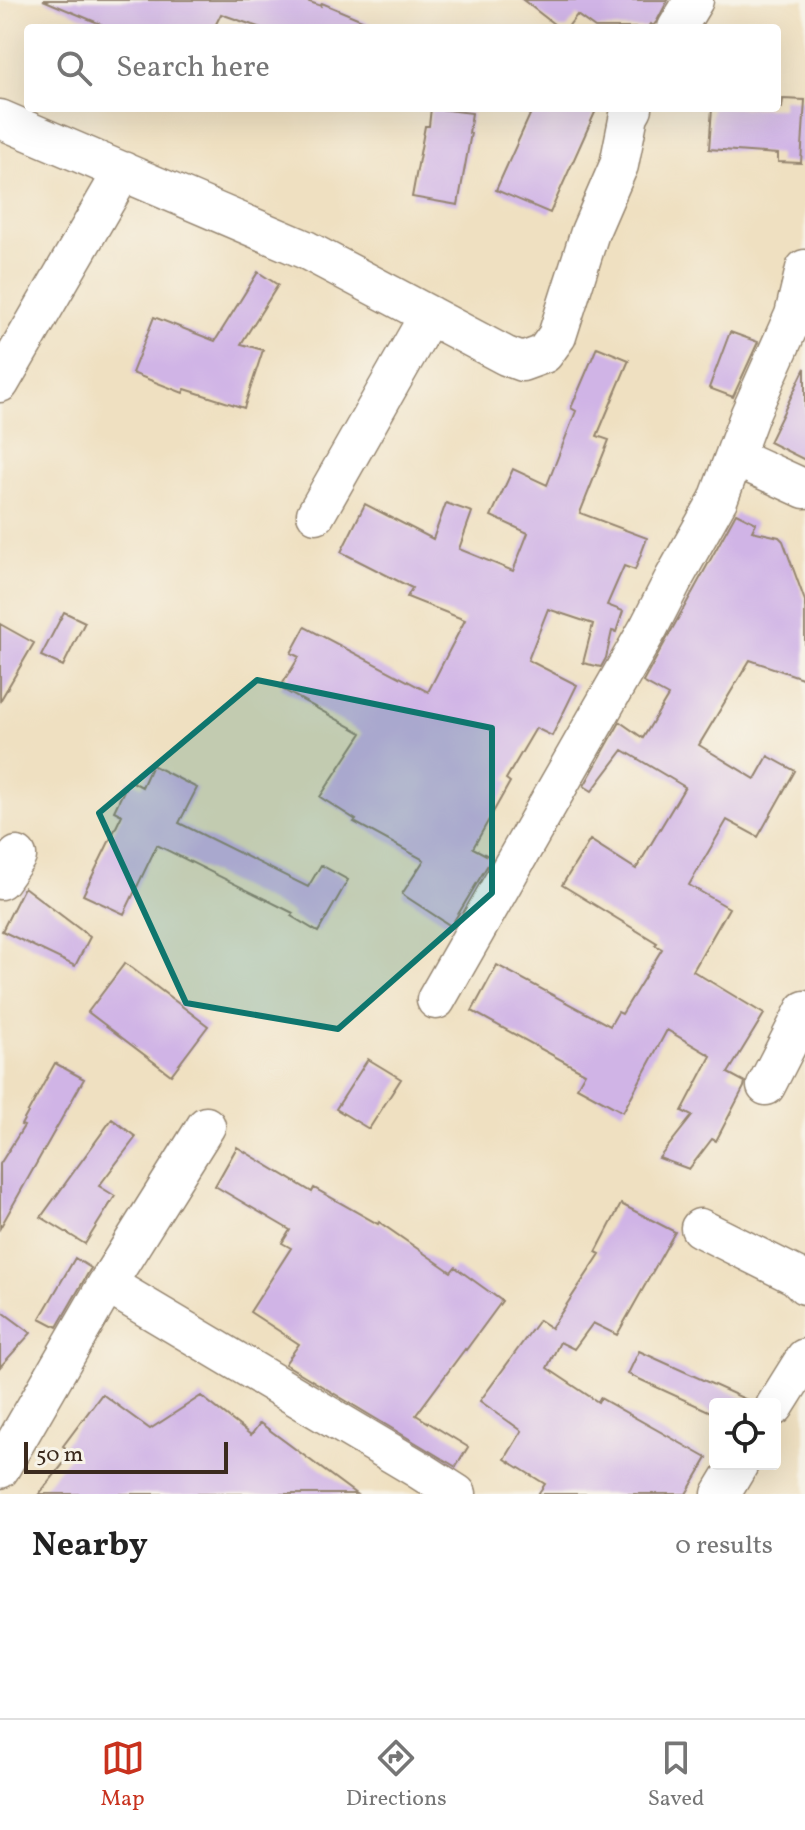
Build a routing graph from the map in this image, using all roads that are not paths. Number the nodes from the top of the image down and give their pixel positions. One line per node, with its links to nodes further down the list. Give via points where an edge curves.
1 (694, 0): 2 (street)
2 (679, 24)
3 (631, 112): 7 (street, via 619,165 590,232 557,336 544,354 522,362)
4 (0, 119): 5 (street)
5 (123, 171): 7 (street, via 306,250); 8 (street)
6 (805, 269): 9 (street, via 794,315)
7 (429, 315): 11 (street)
8 (0, 383)
9 (735, 457): 10 (street); 12 (street, via 718,500 649,627)
10 (805, 489)
11 (316, 514)
12 (436, 1000)
13 (805, 1010): 14 (street)
14 (766, 1086)
15 (206, 1126): 17 (street)
16 (700, 1228): 18 (street)
17 (107, 1284): 21 (street); 23 (street)
18 (805, 1285)
19 (805, 1358): 20 (street)
20 (780, 1398)
21 (0, 1469)
22 (735, 1470): 25 (street)
23 (410, 1482): 24 (street)
24 (457, 1494)
25 (721, 1494)

